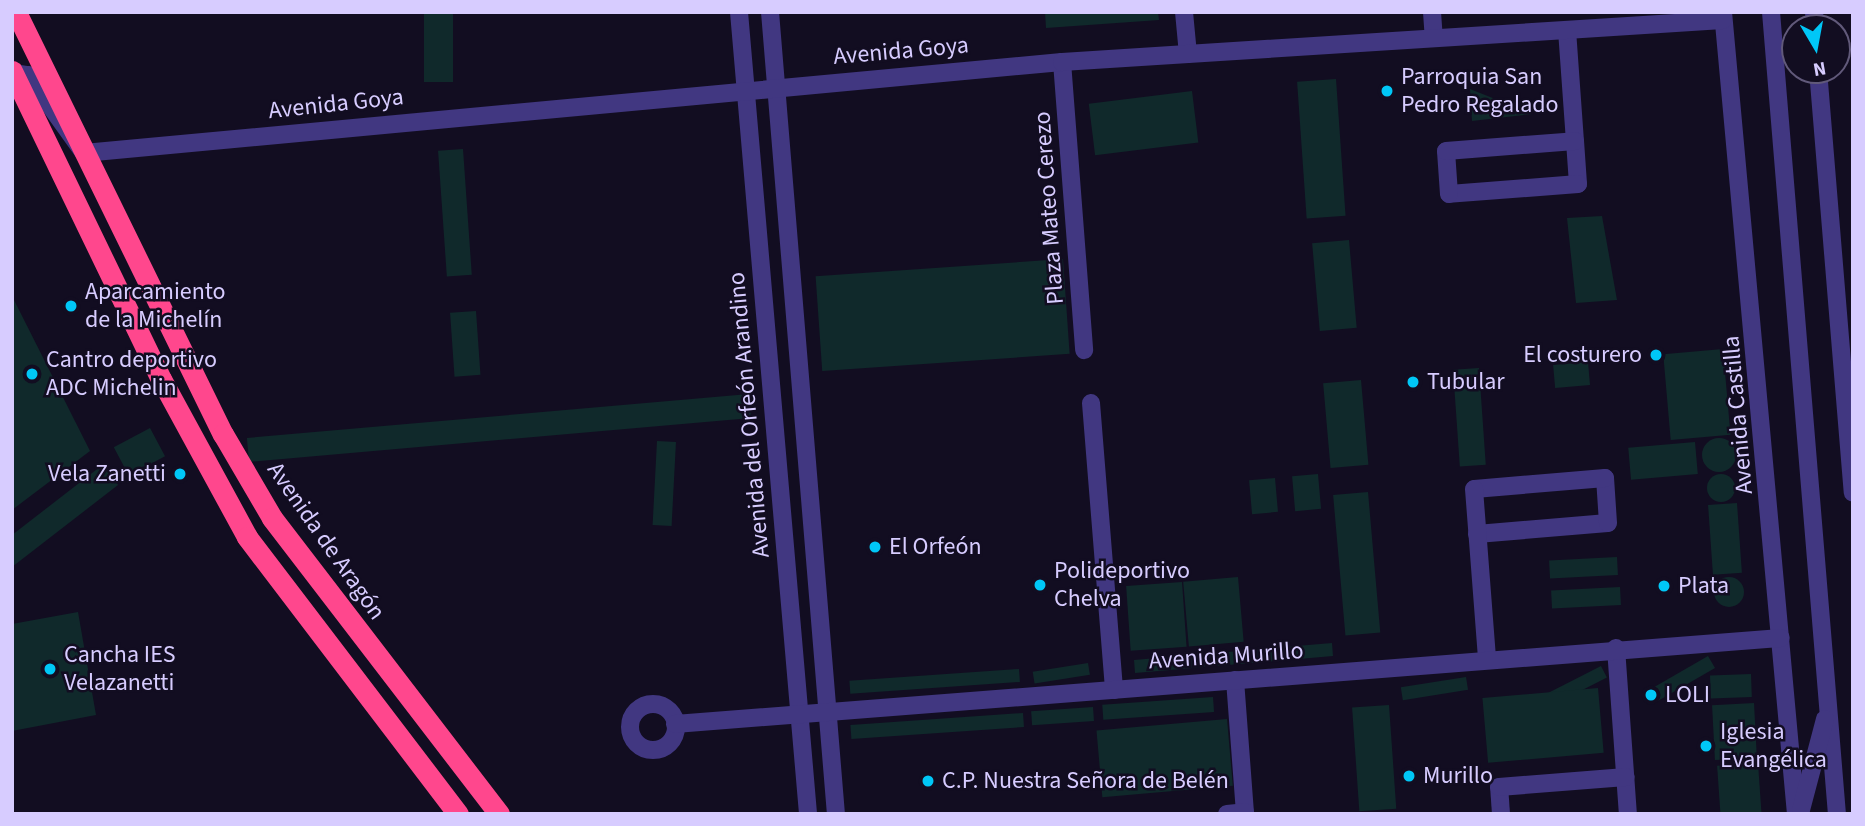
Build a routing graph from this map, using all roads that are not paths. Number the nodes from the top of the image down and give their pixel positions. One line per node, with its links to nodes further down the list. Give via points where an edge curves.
1 (16, 12): 17 (highway, Avenida de Aragón)
2 (739, 12): 15 (street, Avenida del Orfeón Arandino)
3 (770, 12): 14 (street)
4 (1184, 12): 10 (street)
5 (1432, 12): 9 (street)
6 (1771, 12): 28 (street, Avenida Castilla)
7 (1723, 16): 8 (street, Avenida Goya); 23 (street, Avenida Castilla)
8 (1567, 30): 9 (street, Avenida Goya); 16 (street)
9 (1434, 38): 10 (street, Avenida Goya)
10 (1188, 54): 11 (street, Avenida Goya)
11 (1062, 62): 14 (street, Avenida Goya); 18 (street, Plaza Mateo Cerezo)
12 (13, 72): 17 (street, via 28,75); 34 (highway, via 161,379 247,537)
13 (1819, 84): 20 (street)
14 (777, 86): 15 (street, Avenida Goya); 29 (street)
15 (746, 89): 17 (street, Avenida Goya); 30 (street, Avenida del Orfeón Arandino)
16 (1575, 141): 16 (street, via 1578,184 1449,194 1446,151)
17 (84, 153): 35 (highway, Avenida de Aragón, via 272,518)
18 (1084, 350)
19 (1091, 403): 27 (street)
20 (1850, 430): 21 (street)
21 (1853, 492)
22 (1477, 534): 22 (street, via 1474,489 1605,478 1608,523); 25 (street)
23 (1781, 638): 24 (street, Avenida Murillo); 40 (street, Avenida Castilla)
24 (1616, 648): 25 (street, Avenida Murillo); 32 (street)
25 (1487, 659): 26 (street, Avenida Murillo)
26 (1235, 680): 27 (street, Avenida Murillo); 33 (street)
27 (1114, 690): 29 (street, Avenida Murillo)
28 (1829, 705): 40 (street, Avenida Castilla); 41 (street, Avenida Castilla)
29 (828, 713): 30 (street, Avenida Murillo); 37 (street)
30 (799, 716): 31 (street, Avenida Murillo); 36 (street, Avenida del Orfeón Arandino)
31 (675, 724)
32 (1626, 777): 38 (street, via 1499,787); 39 (street)
33 (1239, 813)
34 (458, 814)
35 (499, 814)
36 (808, 814)
37 (836, 814)
38 (1501, 814)
39 (1628, 814)
40 (1798, 814)
41 (1837, 814)

